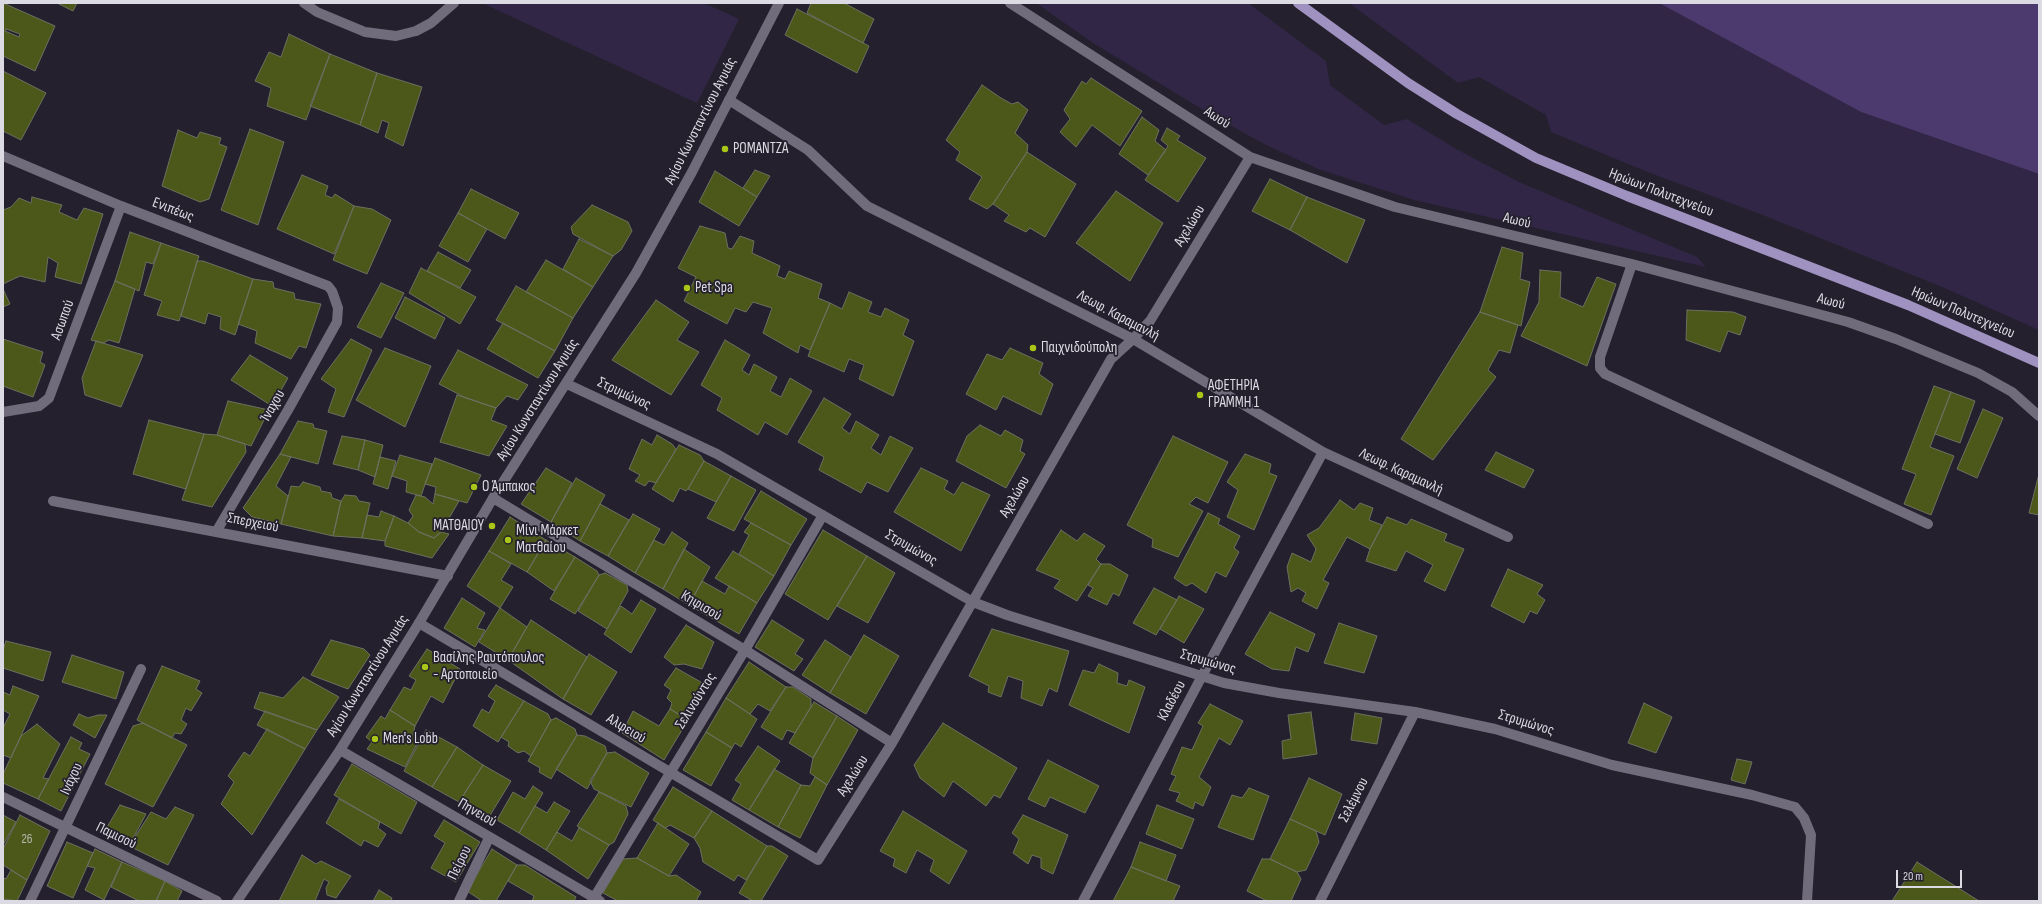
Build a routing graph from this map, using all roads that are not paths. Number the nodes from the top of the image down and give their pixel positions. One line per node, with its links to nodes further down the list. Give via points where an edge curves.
1 (304, 3): 2 (street, via 317,12 366,32 396,36 416,32)
2 (454, 3)
3 (779, 3): 6 (street, Αγίου Κωνσταντίνου Αγυιάς)
4 (1010, 3): 8 (street, Αωού)
5 (1298, 3): 13 (main road, Ηρώων Πολυτεχνείου, via 1408,83 1536,158 1908,305)
6 (729, 100): 12 (street, Λεωφ. Καραμανλή, via 808,150 867,206); 14 (street, Αγίου Κωνσταντίνου Αγυιάς, via 655,240)
7 (3, 156): 9 (street, Ενιπέως)
8 (1250, 157): 10 (street, Αωού, via 1395,207); 12 (street, Αχελώου, via 1150,321)
9 (121, 206): 11 (street, Ενιπέως, via 328,286); 15 (street, Ασωπού, via 49,398 39,406)
10 (1632, 264): 16 (street, Αωού, via 1873,330 1978,374 2012,392); 21 (street, via 1600,357 1600,368 1605,374)
11 (332, 291): 22 (street, Ίναχου, via 338,308 337,322)
12 (1133, 339): 17 (street, Λεωφ. Καραμανλή); 25 (street, Αχελώου, via 1111,358)
13 (2039, 363)
14 (567, 384): 18 (street, Αγίου Κωνσταντίνου Αγυιάς); 20 (street, Στρυμώνος, via 696,444)
15 (3, 412)
16 (2039, 416)
17 (1323, 452): 23 (street, Λεωφ. Καραμανλή); 29 (street, Κλαδέου)
18 (494, 498): 24 (street, Αγίου Κωνσταντίνου Αγυιάς); 27 (street, Κηφισού)
19 (53, 501): 22 (street, Σπερχειού)
20 (823, 515): 25 (street, Στρυμώνος); 27 (street, Σελινούντος)
21 (1928, 524)
22 (216, 532): 24 (street, Σπερχειού)
23 (1508, 537)
24 (448, 576): 26 (street, Αγίου Κωνσταντίνου Αγυιάς)
25 (973, 602): 29 (street, Στρυμώνος); 31 (street, Αχελώου)
26 (419, 623): 32 (street, Αγίου Κωνσταντίνου Αγυιάς); 33 (street, Αλφειού)
27 (745, 650): 31 (street, Κηφισού); 33 (street, Σελινούντος)
28 (141, 669): 35 (street, Ινάχου)
29 (1202, 676): 30 (street, Στρυμώνος, via 1272,692); 43 (street, Κλαδέου)
30 (1415, 712): 44 (street, Σελέμνου); 45 (street, Στρυμώνος, via 1494,729 1612,765 1752,795 1795,807 1804,818 1811,835)
31 (892, 743): 37 (street, Αχελώου)
32 (340, 750): 36 (street, Πηνειού); 41 (street, Αγίου Κωνσταντίνου Αγυιάς)
33 (669, 772): 37 (street, Αλφειού); 38 (street, Σελινούντος)
34 (3, 797): 35 (street, Παμισού)
35 (66, 828): 39 (street, Ινάχου); 40 (street, Παμισού)
36 (489, 838): 38 (street, Πηνειού); 42 (street, Πείρου)
37 (818, 860)
38 (595, 900)
39 (30, 901)
40 (217, 901)
41 (236, 901)
42 (459, 901)
43 (1084, 901)
44 (1320, 901)
45 (1807, 901)

